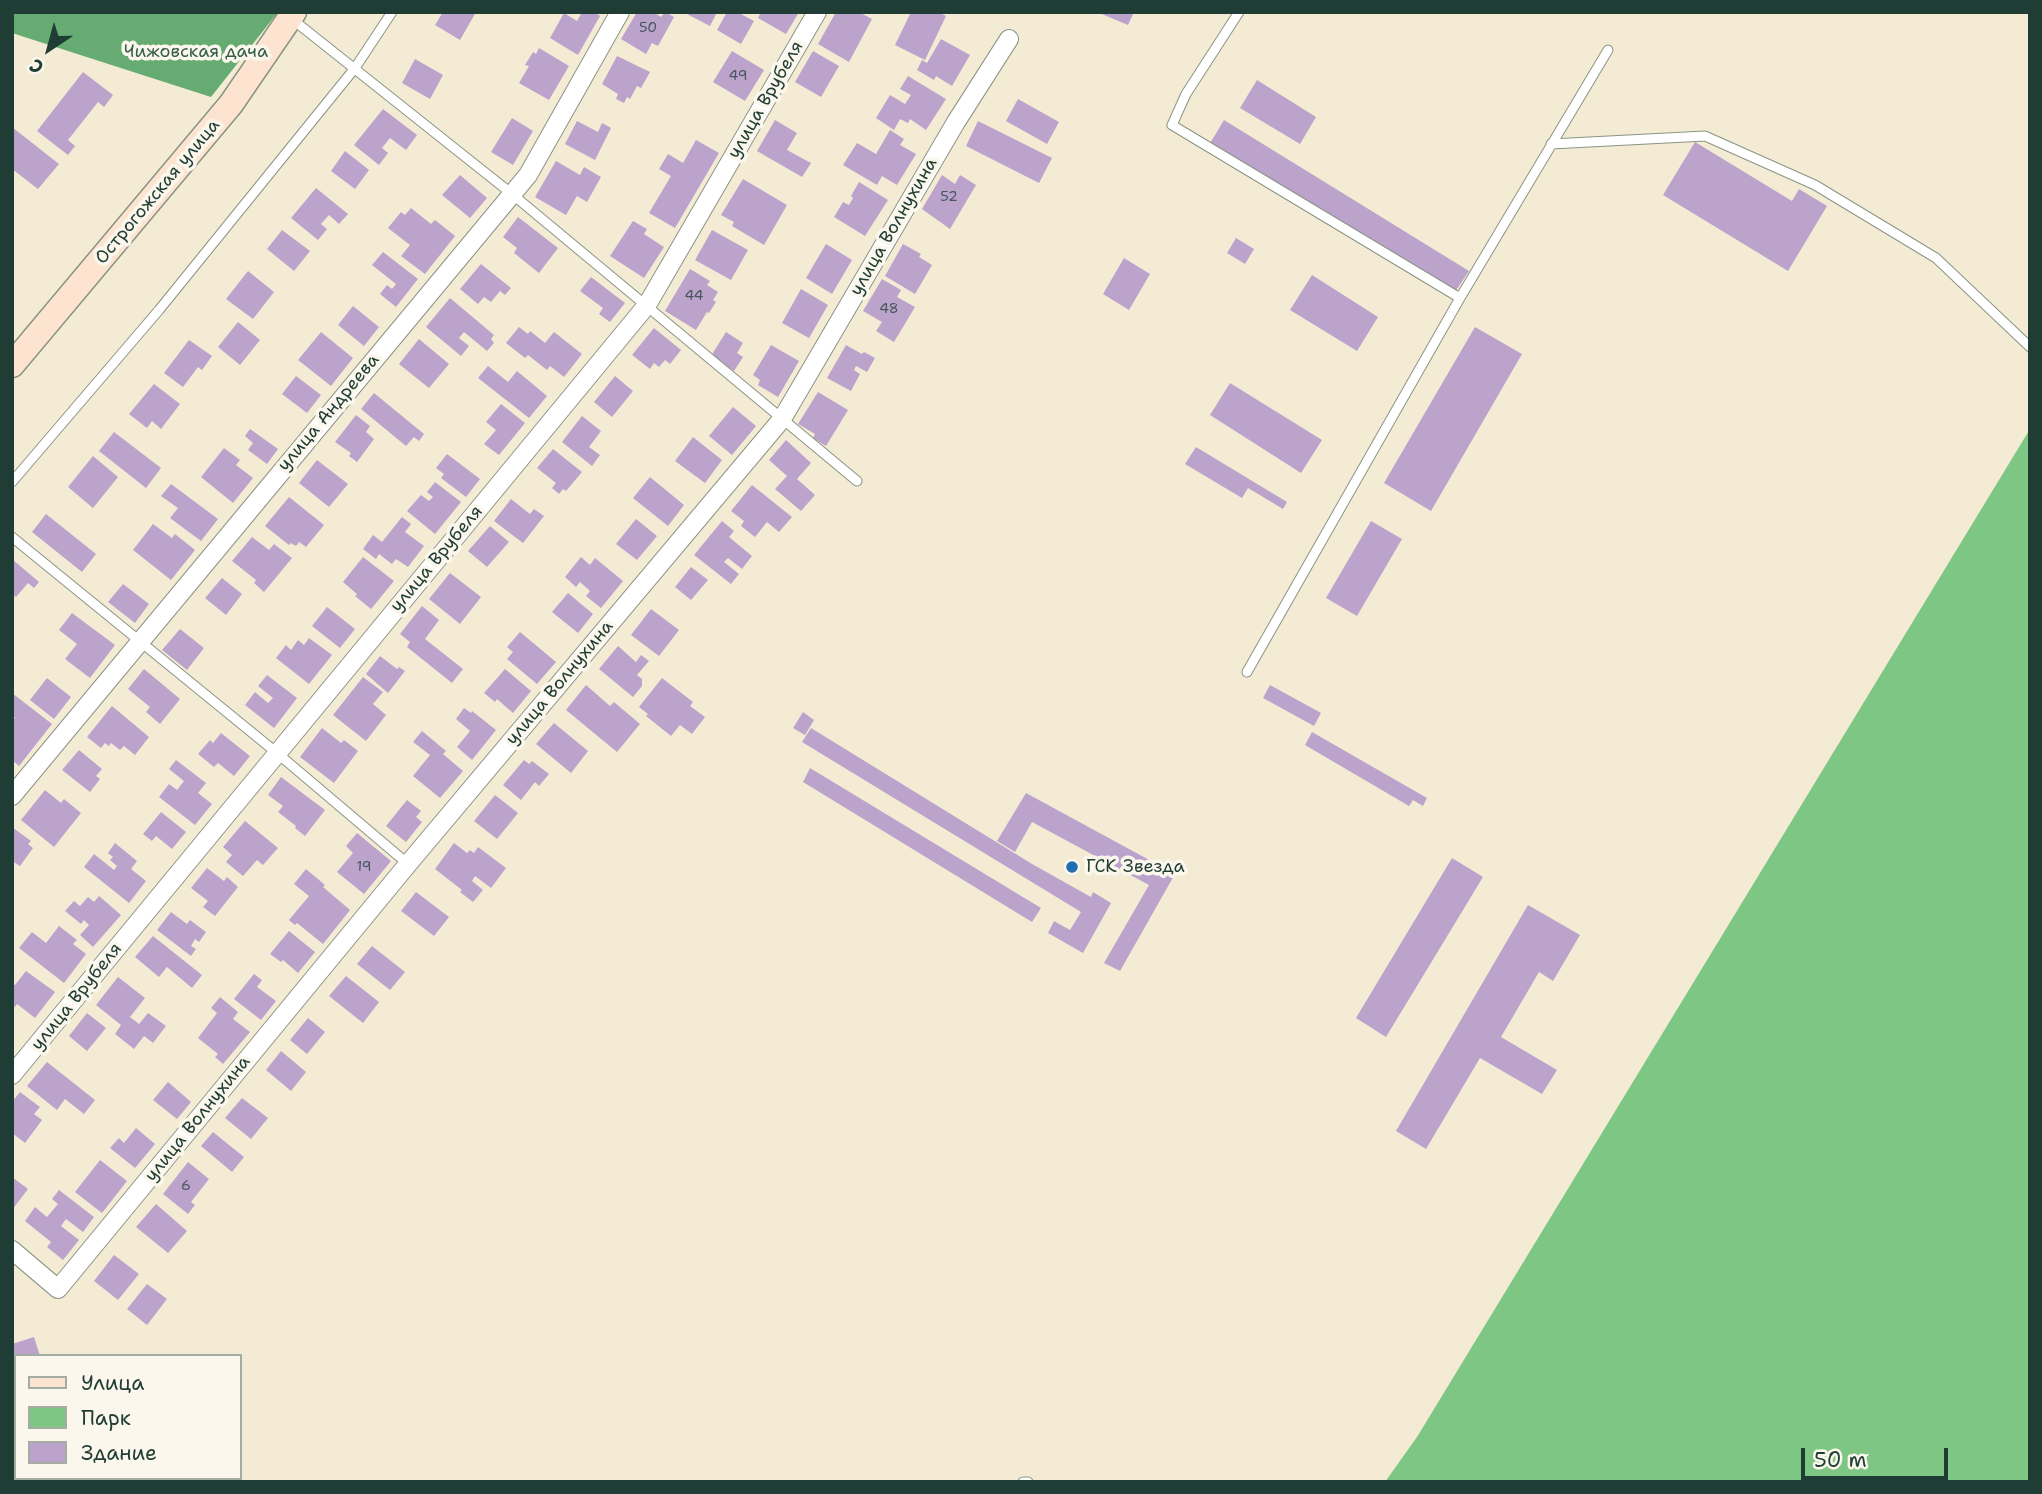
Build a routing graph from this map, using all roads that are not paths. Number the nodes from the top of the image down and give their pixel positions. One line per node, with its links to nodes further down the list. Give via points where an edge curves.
1 (392, 12): 8 (lane)
2 (620, 12): 10 (street, улица Андреева, via 528,175)
3 (817, 12): 12 (street, улица Врубеля)
4 (1239, 12): 11 (lane, via 1186,94 1172,125)
5 (293, 15): 8 (lane); 14 (street, Острогожская улица, via 230,104)
6 (1009, 39): 15 (street, улица Волнухина)
7 (1608, 50): 9 (lane)
8 (355, 68): 10 (lane); 17 (lane)
9 (1551, 144): 11 (lane); 13 (lane, via 1705,135 1815,185 1936,258)
10 (512, 194): 12 (lane); 19 (street, улица Андреева)
11 (1460, 298): 20 (lane)
12 (647, 305): 15 (lane); 21 (street, улица Врубеля)
13 (2030, 347)
14 (12, 365)
15 (782, 419): 16 (lane); 23 (street, улица Волнухина)
16 (857, 481)
17 (12, 482)
18 (12, 537): 19 (lane)
19 (139, 642): 21 (lane); 22 (street, улица Андреева)
20 (1247, 672)
21 (277, 753): 23 (lane); 24 (street, улица Врубеля)
22 (12, 796)
23 (408, 864): 25 (street, улица Волнухина, via 58,1289)
24 (12, 1075)
25 (12, 1250)

